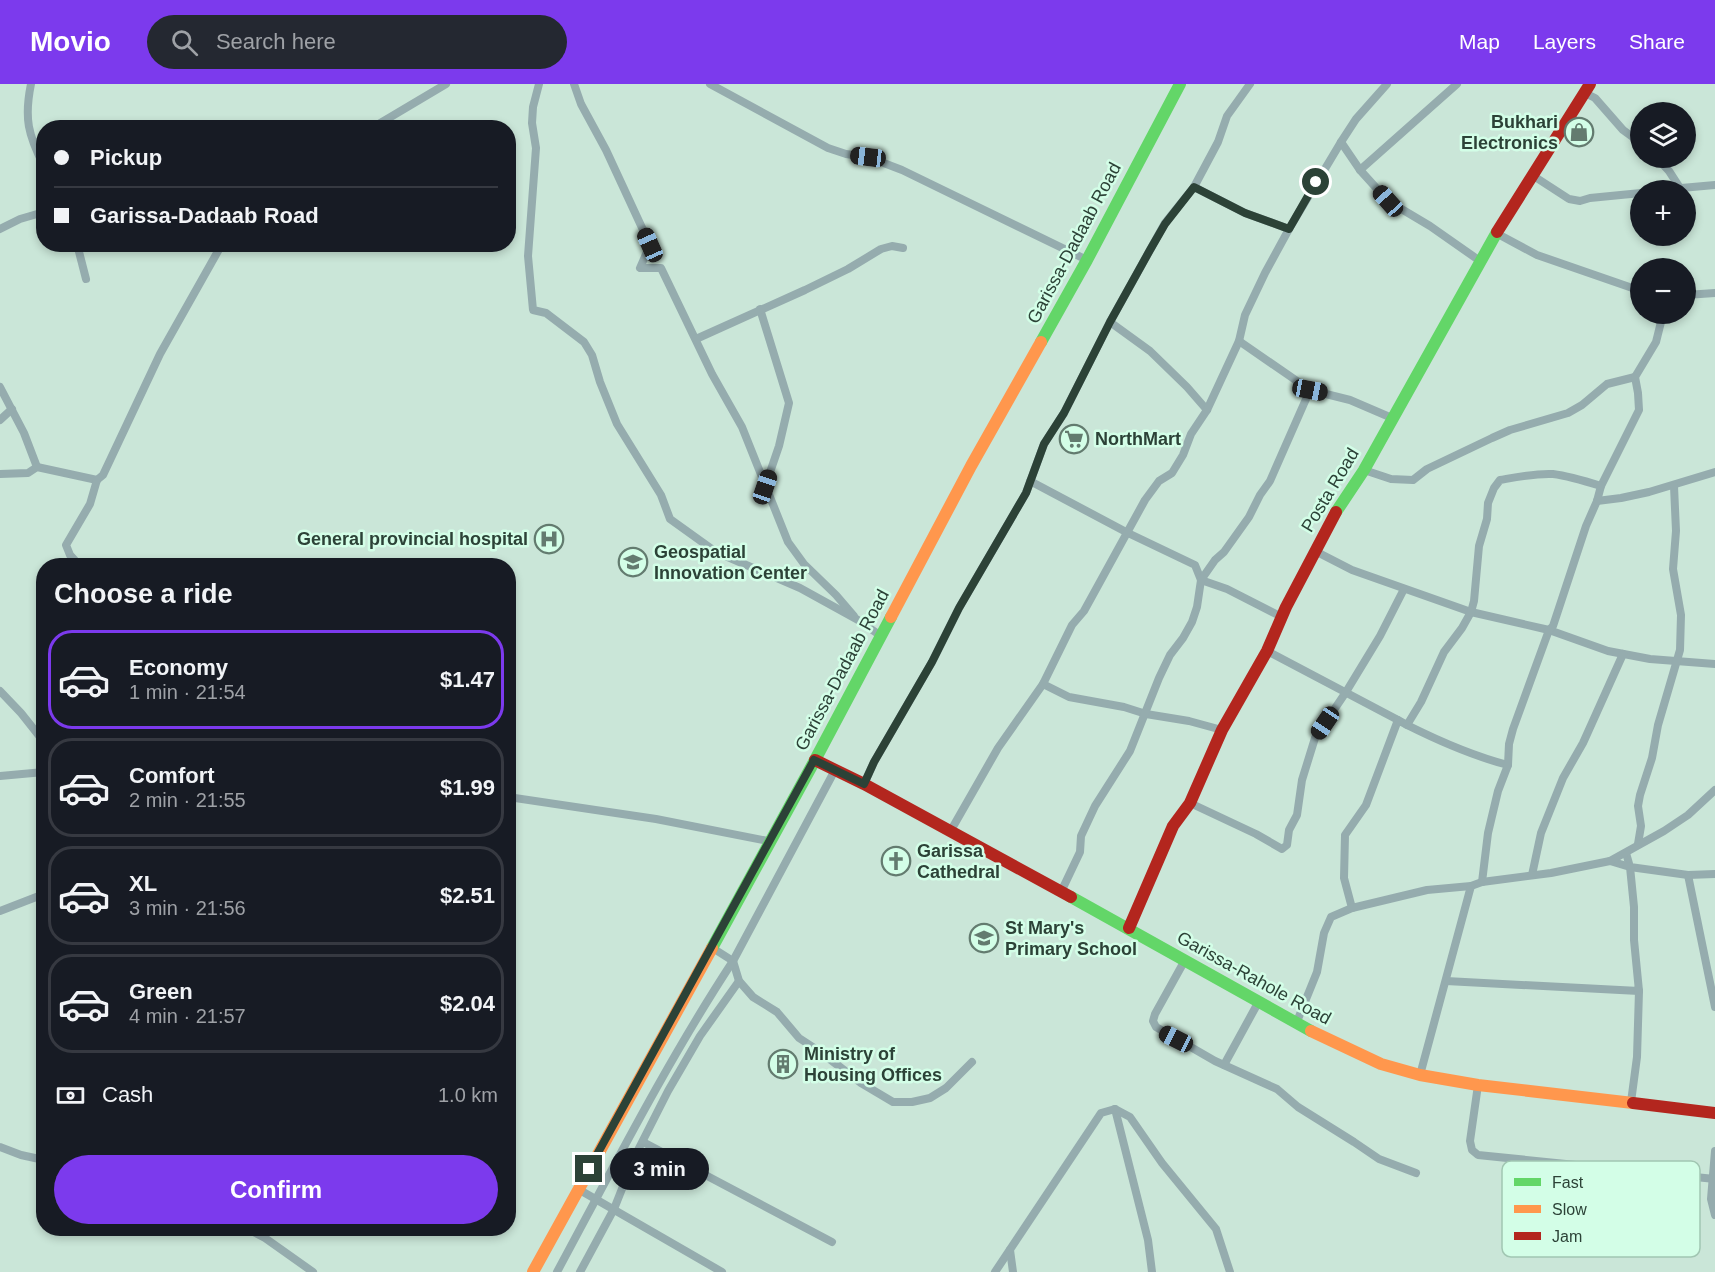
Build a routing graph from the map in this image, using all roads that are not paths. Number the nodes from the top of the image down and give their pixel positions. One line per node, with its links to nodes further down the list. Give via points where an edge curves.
1 (31, 84): 14 (street, via 28,123)
2 (446, 84): 11 (street)
3 (539, 84): 63 (street, via 533,115 536,148 528,256 533,310 546,313 584,342 617,424 661,495 670,519 716,552 800,588)
4 (574, 84): 37 (street, via 650,245 640,268 661,268)
5 (710, 84): 28 (street, via 828,148 902,170)
6 (1180, 84): 28 (main road, Garissa-Dadaab Road)
7 (1250, 84): 18 (street, via 1227,116)
8 (1386, 84): 13 (street)
9 (1457, 84): 15 (street)
10 (1587, 88): 12 (street); 16 (main road, Posta Road)
11 (385, 120)
12 (1630, 135)
13 (1341, 142): 15 (street); 23 (street)
14 (36, 150)
15 (1360, 170): 29 (street, via 1388,201)
16 (1532, 175): 20 (street, via 1569,199); 24 (main road, Posta Road)
17 (1715, 185): 19 (street)
18 (1194, 187): 23 (street, via 1245,213); 35 (street, via 1165,224)
19 (1696, 188)
20 (1630, 194)
21 (36, 214): 22 (street)
22 (0, 229)
23 (1289, 229): 38 (street, via 1245,315)
24 (1496, 233): 29 (main road, Posta Road); 31 (street, via 1537,255)
25 (903, 248): 34 (street, via 881,249 806,290)
26 (79, 252): 30 (street)
27 (217, 252): 50 (street, via 160,354 104,475)
28 (1087, 260): 65 (main road, Garissa-Dadaab Road)
29 (1480, 261): 44 (main road, Posta Road)
30 (86, 279)
31 (1630, 287)
32 (1715, 293): 33 (street)
33 (1696, 294)
34 (760, 309): 37 (street); 54 (street, via 789,403)
35 (1110, 322): 43 (street, via 1150,351); 51 (street, via 1044,444)
36 (1660, 324): 39 (street, via 1656,342)
37 (696, 339): 54 (street, via 742,427)
38 (1239, 341): 41 (street); 43 (street)
39 (1635, 377): 47 (street, via 1607,384 1568,413 1510,430 1427,469 1413,480 1391,479); 52 (street, via 1639,410)
40 (0, 387): 42 (street)
41 (1310, 390): 44 (street, via 1343,398); 59 (street, via 1270,481 1249,517)
42 (12, 409): 45 (street); 46 (street)
43 (1207, 410): 56 (street, via 1172,473 1159,481 1145,500)
44 (1392, 418): 47 (main road, Posta Road)
45 (0, 420)
46 (37, 467): 49 (street, via 28,473); 50 (street)
47 (1364, 470): 57 (main road, Posta Road, via 1336,509)
48 (1715, 472): 53 (street)
49 (0, 474)
50 (97, 480): 58 (street, via 90,504 66,545)
51 (1030, 481): 56 (street); 83 (street)
52 (1600, 486): 55 (street); 61 (street, via 1555,474 1500,480 1488,503)
53 (1674, 486): 55 (street); 68 (street, via 1673,569 1681,615)
54 (765, 487): 63 (street, via 788,542)
55 (1598, 501): 64 (street)
56 (1128, 533): 59 (street, via 1195,566); 70 (street, via 1072,625)
57 (1315, 551): 60 (street); 62 (main road, Posta Road)
58 (73, 558)
59 (1202, 580): 62 (street); 73 (street, via 1192,622 1170,655)
60 (1404, 589): 61 (street); 72 (street)
61 (1471, 612): 64 (street); 75 (street, via 1444,652)
62 (1281, 617): 66 (main road, Posta Road)
63 (858, 620): 65 (street)
64 (1550, 630): 67 (street); 79 (street, via 1513,729)
65 (881, 636): 78 (main road, Garissa-Dadaab Road)
66 (1267, 651): 72 (street); 76 (main road, Posta Road)
67 (1623, 654): 68 (street); 95 (street, via 1563,778 1541,833)
68 (1676, 662): 69 (street); 89 (street, via 1640,795)
69 (1715, 664)
70 (1043, 684): 73 (street, via 1069,697); 87 (street, via 998,748)
71 (0, 691): 77 (street)
72 (1346, 692): 74 (street); 86 (street, via 1315,738 1302,780 1297,816 1284,848)
73 (1146, 714): 76 (street); 98 (street, via 1130,751 1095,806)
74 (1398, 720): 75 (street); 100 (street, via 1366,805 1346,835 1344,878)
75 (1407, 725): 79 (street)
76 (1222, 730): 86 (main road, Posta Road)
77 (36, 732)
78 (814, 760): 80 (main road, Garissa-Rahole Road); 88 (main road, Garissa-Dadaab Road)
79 (1508, 765): 96 (street, via 1488,833)
80 (835, 770): 83 (main road, Garissa-Rahole Road); 105 (street)
81 (36, 774): 82 (street)
82 (0, 776)
83 (864, 784): 87 (main road, Garissa-Rahole Road)
84 (1715, 790): 89 (street, via 1688,815)
85 (516, 798): 88 (street)
86 (1190, 803): 102 (main road, Posta Road, via 1173,826)
87 (950, 832): 98 (main road, Garissa-Rahole Road)
88 (768, 841): 103 (main road, Garissa-Dadaab Road)
89 (1638, 844): 90 (street)
90 (1626, 853): 91 (street); 92 (street)
91 (1610, 861): 92 (street); 95 (street)
92 (1630, 867): 93 (street); 108 (street)
93 (1688, 874): 94 (street); 110 (street)
94 (1715, 874)
95 (1532, 875): 96 (street)
96 (1482, 882): 97 (street)
97 (1471, 886): 100 (street, via 1427,890); 107 (street)
98 (1061, 892): 102 (main road, Garissa-Rahole Road)
99 (36, 897): 101 (street)
100 (1352, 908): 111 (street, via 1331,916 1317,972)
101 (0, 911)
102 (1129, 928): 104 (main road, Garissa-Rahole Road)
103 (711, 947): 105 (street); 126 (main road, Garissa-Dadaab Road)
104 (1185, 960): 109 (main road, Garissa-Rahole Road); 113 (street, via 1153,1021 1163,1032)
105 (733, 961): 106 (street); 127 (street)
106 (739, 981): 112 (street, via 753,997 777,1012 799,1038 893,1102 930,1098); 119 (street, via 700,1036)
107 (1446, 981): 108 (street); 114 (street)
108 (1639, 991): 116 (street)
109 (1259, 1002): 111 (main road, Garissa-Rahole Road); 113 (street)
110 (1715, 1007)
111 (1296, 1023): 114 (main road, Garissa-Rahole Road, via 1381,1064)
112 (972, 1062)
113 (1224, 1065): 124 (street, via 1277,1089 1378,1159)
114 (1420, 1075): 115 (main road, Garissa-Rahole Road)
115 (1478, 1085): 116 (main road, Garissa-Rahole Road); 123 (street, via 1472,1150 1478,1155)
116 (1631, 1102): 118 (main road, Garissa-Rahole Road)
117 (1114, 1108): 132 (street, via 1101,1113); 140 (street, via 1148,1240); 141 (street, via 1130,1117 1162,1164 1216,1229)
118 (1715, 1113)
119 (644, 1142): 128 (street); 131 (street)
120 (0, 1147): 122 (street)
121 (1715, 1151): 125 (street)
122 (36, 1158)
123 (1537, 1161)
124 (1416, 1173)
125 (1714, 1179): 129 (street, via 1711,1199)
126 (578, 1189): 127 (street); 134 (main road, Garissa-Dadaab Road)
127 (596, 1198): 128 (street); 135 (street)
128 (614, 1209): 136 (street); 137 (street)
129 (1715, 1215)
130 (261, 1236): 133 (street)
131 (832, 1242)
132 (1010, 1250): 138 (street); 139 (street)
133 (313, 1272)
134 (533, 1272)
135 (557, 1272)
136 (580, 1272)
137 (722, 1272)
138 (995, 1272)
139 (1013, 1272)
140 (1152, 1272)
141 (1230, 1272)

